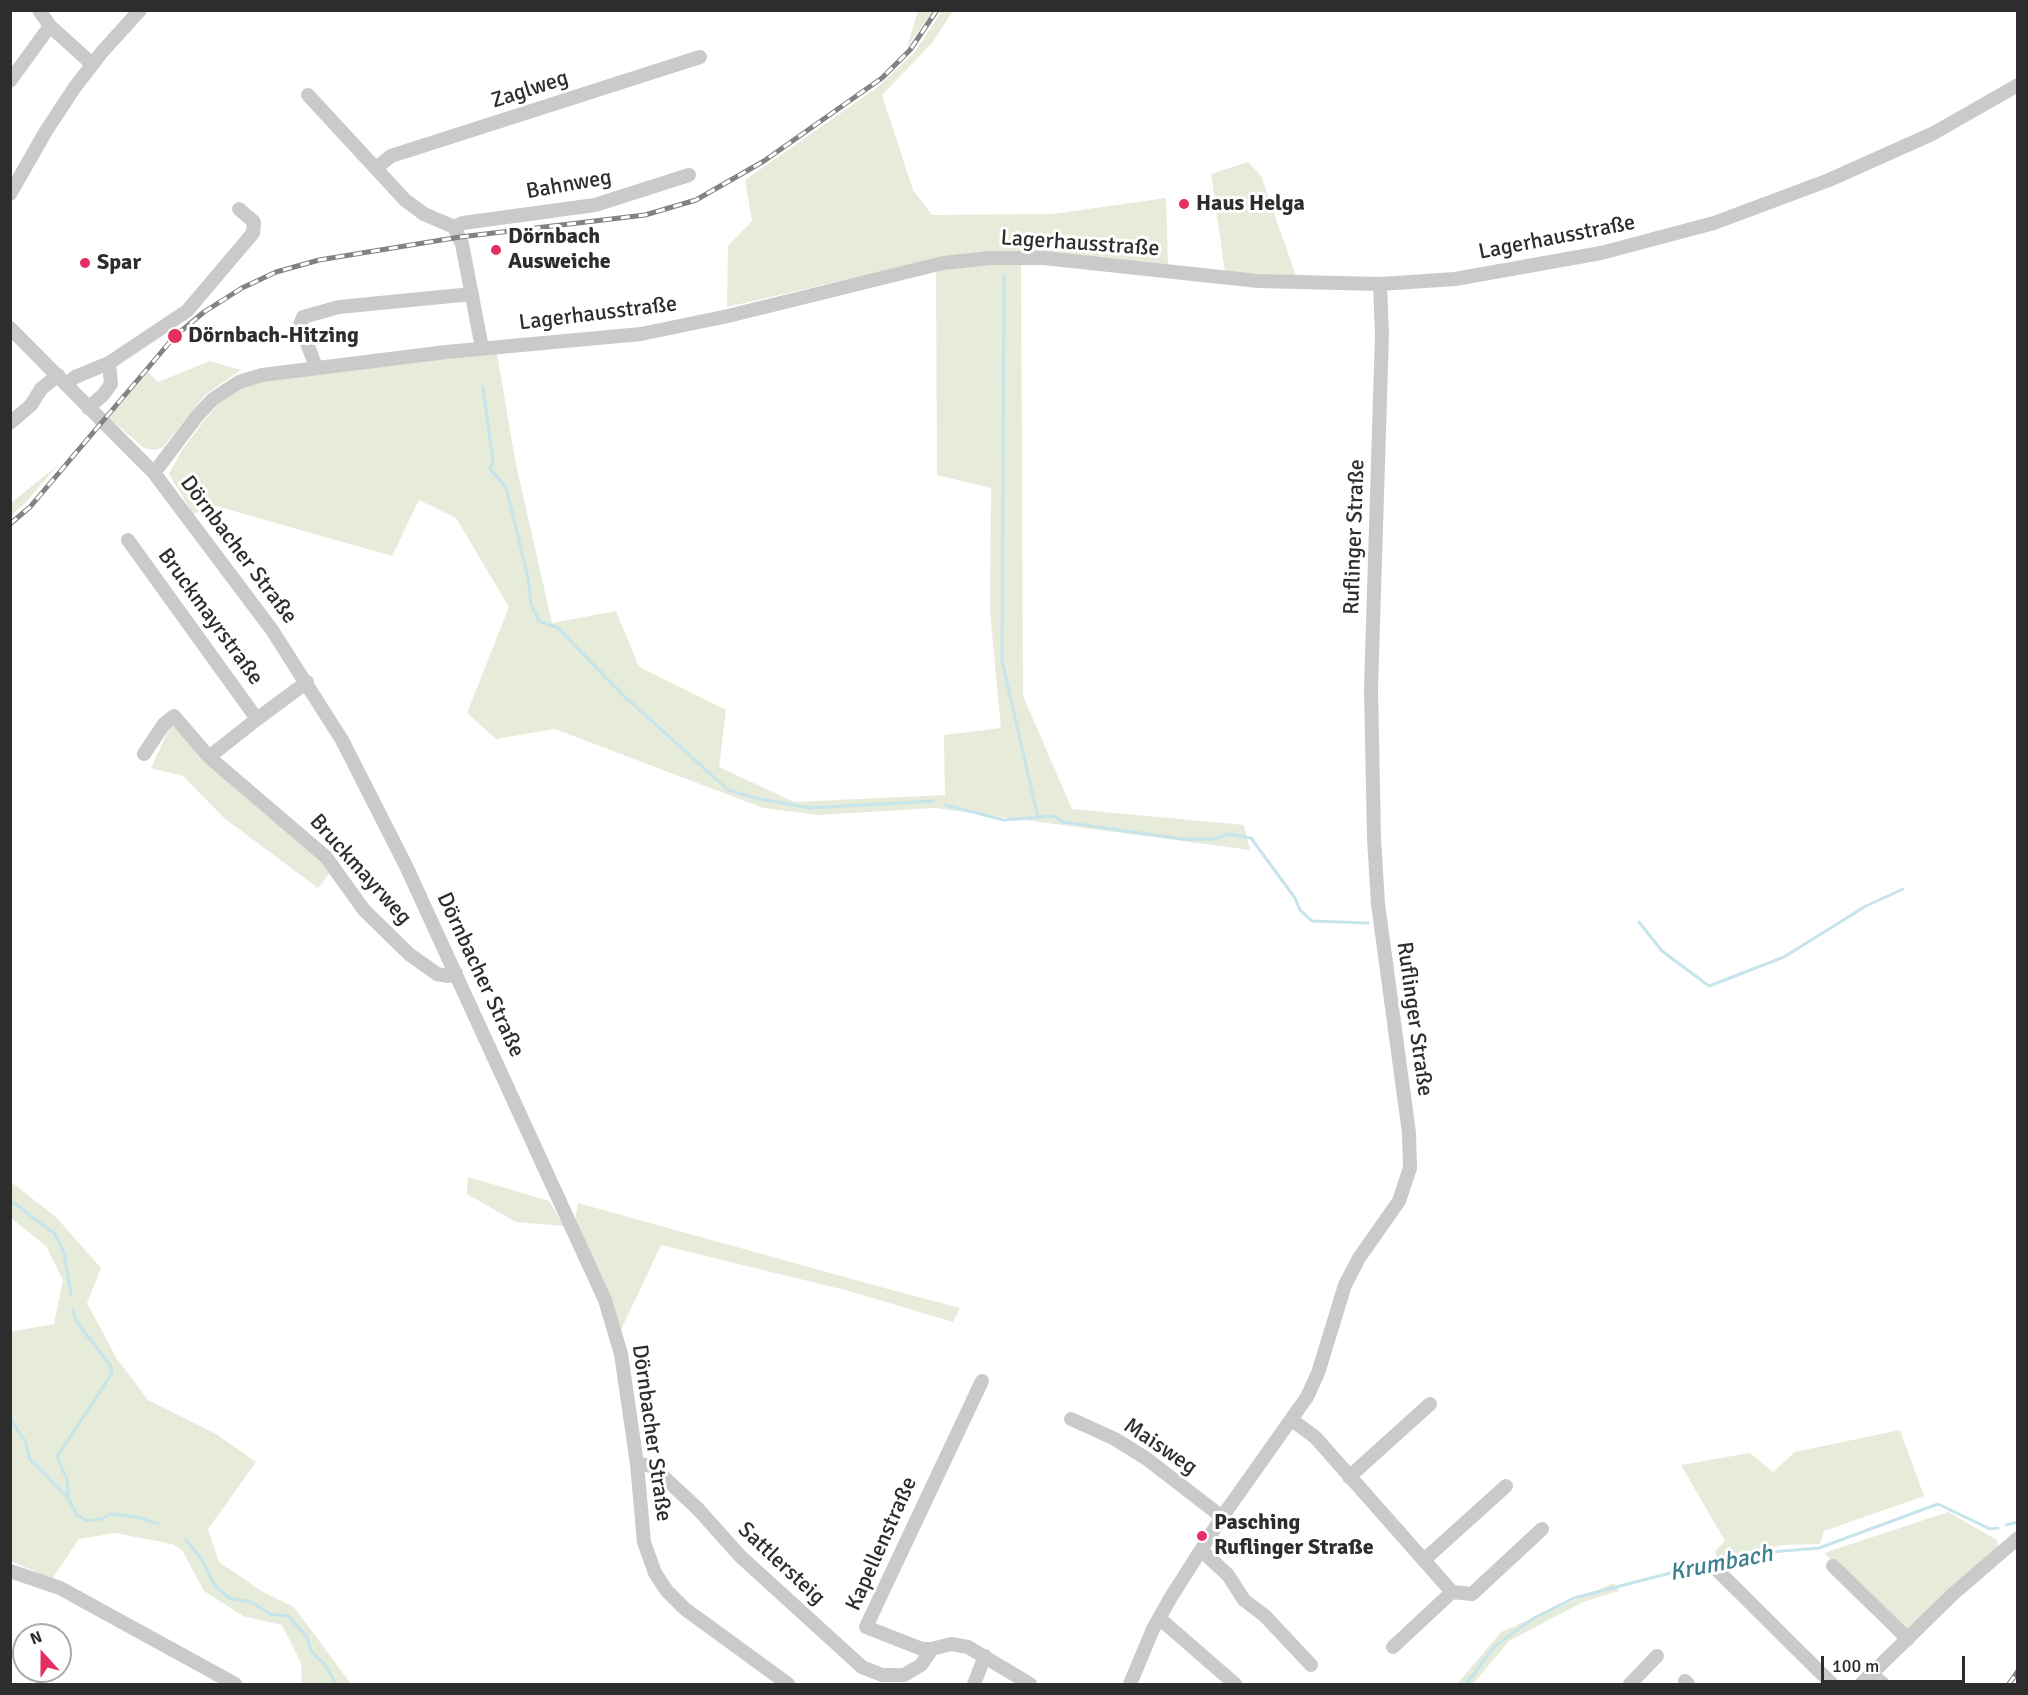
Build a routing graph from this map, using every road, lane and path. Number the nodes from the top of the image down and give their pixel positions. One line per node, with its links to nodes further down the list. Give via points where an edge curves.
1 (39, 10): 3 (street)
2 (140, 10): 5 (street)
3 (50, 26): 5 (street); 6 (street)
4 (700, 57): 9 (street, Zaglweg, via 391,156)
5 (92, 64): 11 (street, via 45,131)
6 (10, 81)
7 (2018, 85): 14 (street, Lagerhausstraße, via 1932,134 1874,161 1673,236 1524,268 1455,279)
8 (308, 95): 9 (street)
9 (376, 168): 13 (street, via 414,208)
10 (689, 176): 13 (street, Bahnweg, via 595,206)
11 (10, 194)
12 (239, 209): 18 (street, via 254,222 253,233 192,307)
13 (454, 227): 15 (street, via 462,244)
14 (1380, 284): 17 (street, Lagerhausstraße, via 1258,281 1044,258 971,259 896,273 663,330); 33 (street, Ruflinger Straße, via 1382,334 1371,688 1374,838 1378,904 1409,1133 1410,1168 1399,1201 1345,1285 1313,1385)
15 (472, 294): 17 (street); 19 (street, via 339,307 303,316 300,325)
16 (10, 328): 20 (street, Dörnbacher Straße)
17 (482, 348): 19 (street, Lagerhausstraße)
18 (109, 363): 20 (street); 21 (street, via 111,384)
19 (316, 367): 23 (street, Lagerhausstraße, via 262,375 222,392 196,416)
20 (62, 379): 21 (street, Dörnbacher Straße); 22 (street, via 41,388 31,405)
21 (88, 408): 23 (street, Dörnbacher Straße)
22 (10, 423)
23 (154, 473): 25 (street, Dörnbacher Straße)
24 (128, 540): 26 (street, Bruckmayrstraße)
25 (307, 682): 26 (street, Bruckmayrstraße); 29 (street, Dörnbacher Straße, via 380,810)
26 (257, 719): 28 (street, Bruckmayrstraße)
27 (144, 754): 28 (street, via 174,716)
28 (210, 757): 29 (street, Bruckmayrweg, via 326,856 361,906 409,954 437,974 448,976)
29 (456, 972): 34 (street, Dörnbacher Straße, via 605,1300 621,1354)
30 (982, 1381): 49 (street, Kapellenstraße, via 866,1627 913,1647)
31 (1430, 1404): 35 (street)
32 (1071, 1419): 37 (street, Maisweg, via 1147,1459)
33 (1292, 1420): 35 (street, via 1315,1437); 37 (street, Ruflinger Straße)
34 (637, 1464): 49 (street, Sattlersteig, via 655,1468 740,1556 862,1667 882,1676 904,1675 921,1665); 55 (street, Dörnbacher Straße, via 644,1542 661,1584 700,1621)
35 (1349, 1477): 41 (street)
36 (1506, 1486): 41 (street)
37 (1222, 1517): 40 (street, Ruflinger Straße)
38 (1542, 1529): 45 (street, via 1472,1594)
39 (2018, 1538): 47 (street)
40 (1201, 1550): 46 (street, Ruflinger Straße); 52 (street, via 1228,1575 1244,1600 1265,1616)
41 (1424, 1560): 45 (street)
42 (1713, 1566): 61 (street)
43 (1833, 1566): 47 (street)
44 (10, 1571): 54 (street, via 60,1588)
45 (1452, 1592): 48 (street)
46 (1159, 1618): 58 (street, Ruflinger Straße); 59 (street)
47 (1908, 1639): 53 (street)
48 (1393, 1647)
49 (932, 1649): 50 (street, Kapellenstraße, via 956,1644)
50 (985, 1656): 56 (street); 57 (street, Kapellenstraße)
51 (1657, 1656): 60 (street)
52 (1311, 1665)
53 (1871, 1674): 62 (street); 63 (street)
54 (235, 1684)
55 (788, 1684)
56 (974, 1684)
57 (1030, 1684)
58 (1130, 1684)
59 (1235, 1684)
60 (1629, 1684)
61 (1832, 1684)
62 (1861, 1684)
63 (1883, 1684)

